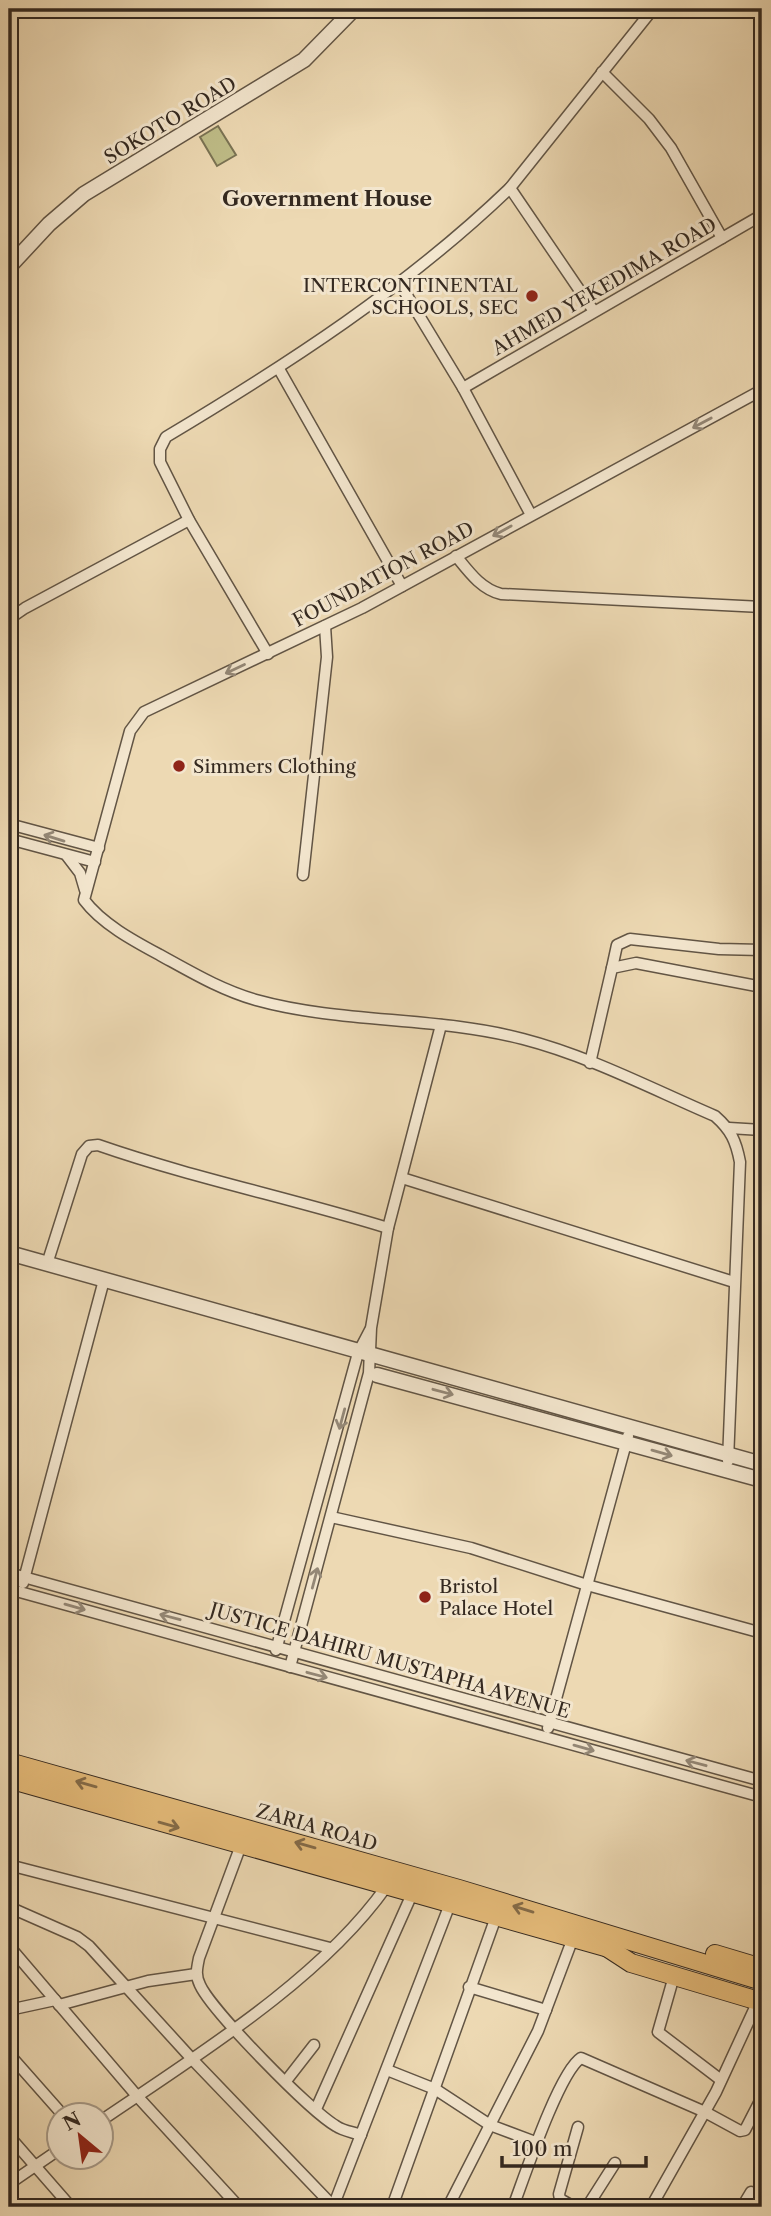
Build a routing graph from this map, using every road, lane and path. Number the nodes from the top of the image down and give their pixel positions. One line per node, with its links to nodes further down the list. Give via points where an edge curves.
1 (354, 9): 9 (street, SOKOTO ROAD, via 304,60 84,194)
2 (653, 9): 5 (street)
3 (757, 9): 4 (street)
4 (762, 15)
5 (602, 72): 6 (street); 8 (street, via 671,148)
6 (509, 188): 10 (street); 11 (street)
7 (762, 215): 8 (street, AHMED YEKEDIMA ROAD)
8 (722, 238): 11 (street, AHMED YEKEDIMA ROAD)
9 (9, 267)
10 (400, 284): 12 (street); 13 (street)
11 (593, 310): 13 (street, AHMED YEKEDIMA ROAD)
12 (279, 369): 16 (street, via 166,437 160,461); 18 (street)
13 (463, 388): 15 (street)
14 (762, 390): 15 (street, FOUNDATION ROAD, one-way to 15)
15 (531, 515): 17 (street, FOUNDATION ROAD, one-way to 17)
16 (189, 520): 20 (street); 22 (street)
17 (456, 556): 18 (street, FOUNDATION ROAD); 19 (street, via 481,584 501,594)
18 (402, 586): 21 (street, FOUNDATION ROAD)
19 (762, 607)
20 (9, 619)
21 (325, 626): 22 (street, FOUNDATION ROAD); 28 (street, via 327,657)
22 (268, 653): 25 (street, FOUNDATION ROAD, one-way to 25, via 137,717)
23 (9, 824): 25 (street, one-way to 23)
24 (9, 839): 26 (street)
25 (99, 848): 27 (street, FOUNDATION ROAD)
26 (66, 855): 27 (street); 29 (street, via 80,873)
27 (95, 862): 29 (street, FOUNDATION ROAD)
28 (303, 875)
29 (85, 890): 33 (street, via 84,900 91,909 136,942 218,987 306,1010)
30 (762, 950): 31 (street, via 630,939 617,945)
31 (612, 968): 32 (street, via 636,963); 34 (street)
32 (762, 986)
33 (441, 1025): 34 (street, via 525,1040); 37 (street)
34 (590, 1063): 35 (street, via 715,1116)
35 (729, 1128): 36 (street); 42 (street, via 740,1162)
36 (762, 1130)
37 (401, 1178): 38 (street); 42 (street)
38 (388, 1228): 40 (street, via 292,1198 172,1171 98,1145 89,1146 82,1154); 43 (street)
39 (9, 1253): 40 (street)
40 (47, 1264): 41 (street)
41 (104, 1280): 43 (street); 53 (street)
42 (734, 1282): 47 (street)
43 (365, 1354): 45 (street); 51 (street); 57 (street, one-way to 57)
44 (377, 1375): 46 (street, one-way to 46)
45 (631, 1427): 46 (street); 47 (street)
46 (626, 1443): 49 (street, one-way to 49); 54 (street)
47 (729, 1455): 48 (street); 49 (street)
48 (762, 1464)
49 (727, 1471): 50 (street)
50 (762, 1480)
51 (331, 1517): 54 (street, via 471,1548); 58 (street, one-way to 51)
52 (9, 1573): 53 (street, JUSTICE DAHIRU MUSTAPHA AVENUE)
53 (25, 1578): 55 (street); 57 (street, JUSTICE DAHIRU MUSTAPHA AVENUE, one-way to 53)
54 (587, 1585): 56 (street); 61 (street)
55 (14, 1591): 59 (street, one-way to 59)
56 (762, 1633)
57 (278, 1646): 58 (street, JUSTICE DAHIRU MUSTAPHA AVENUE); 59 (street)
58 (295, 1650): 60 (street); 61 (street, JUSTICE DAHIRU MUSTAPHA AVENUE)
59 (272, 1663): 60 (street)
60 (290, 1667): 62 (street, one-way to 62)
61 (549, 1723): 62 (street); 65 (street, JUSTICE DAHIRU MUSTAPHA AVENUE, one-way to 61)
62 (545, 1737): 66 (street, one-way to 66)
63 (9, 1762): 76 (highway, ZARIA ROAD, one-way to 63, via 459,1888)
64 (9, 1779): 67 (highway, ZARIA ROAD, one-way to 67)
65 (762, 1781)
66 (762, 1797)
67 (241, 1845): 69 (highway, ZARIA ROAD); 73 (street)
68 (9, 1865): 73 (street)
69 (386, 1887): 70 (highway, ZARIA ROAD); 78 (street, via 356,1925)
70 (412, 1894): 71 (highway, ZARIA ROAD); 101 (street)
71 (450, 1904): 74 (highway, ZARIA ROAD); 94 (street)
72 (9, 1907): 85 (street, via 77,1937)
73 (216, 1917): 78 (street); 81 (street)
74 (496, 1917): 75 (highway, ZARIA ROAD); 84 (street)
75 (573, 1938): 76 (highway, ZARIA ROAD); 89 (street)
76 (611, 1942): 79 (highway, ZARIA ROAD); 80 (highway, ZARIA ROAD, via 629,1933 645,1934); 82 (highway, ZARIA ROAD, via 631,1963)
77 (9, 1946): 86 (street)
78 (330, 1948): 90 (street)
79 (633, 1948): 83 (highway); 87 (highway)
80 (762, 1968)
81 (196, 1974): 85 (street); 90 (street, via 209,2000)
82 (674, 1976): 87 (highway, ZARIA ROAD); 95 (street, via 658,2032)
83 (762, 1981)
84 (469, 1987): 89 (street); 97 (street)
85 (128, 1988): 86 (street); 93 (street)
86 (57, 2002): 88 (street); 98 (street)
87 (759, 2005): 95 (street)
88 (9, 2010)
89 (546, 2010): 104 (street)
90 (233, 2027): 93 (street); 96 (street)
91 (314, 2045): 96 (street)
92 (9, 2054): 100 (street)
93 (191, 2058): 98 (street); 117 (street)
94 (387, 2070): 97 (street); 106 (street)
95 (721, 2080): 103 (street)
96 (286, 2081): 101 (street)
97 (435, 2089): 104 (street); 118 (street)
98 (137, 2096): 102 (street); 116 (street)
99 (762, 2097): 103 (street, via 745,2130)
100 (49, 2100)
101 (316, 2109): 106 (street, via 334,2125)
102 (116, 2110)
103 (705, 2112): 108 (street, via 581,2058 556,2098); 114 (street)
104 (490, 2125): 108 (street); 119 (street)
105 (578, 2127): 121 (street, via 559,2194)
106 (362, 2135): 117 (street)
107 (9, 2136): 111 (street)
108 (538, 2143): 120 (street)
109 (46, 2159): 111 (street)
110 (615, 2163): 122 (street)
111 (34, 2167): 112 (street); 115 (street)
112 (9, 2184)
113 (751, 2192): 124 (street)
114 (653, 2204): 123 (street)
115 (71, 2207)
116 (239, 2207)
117 (334, 2207)
118 (392, 2207)
119 (448, 2207)
120 (513, 2207)
121 (574, 2207)
122 (587, 2207)
123 (666, 2207)
124 (742, 2207)

